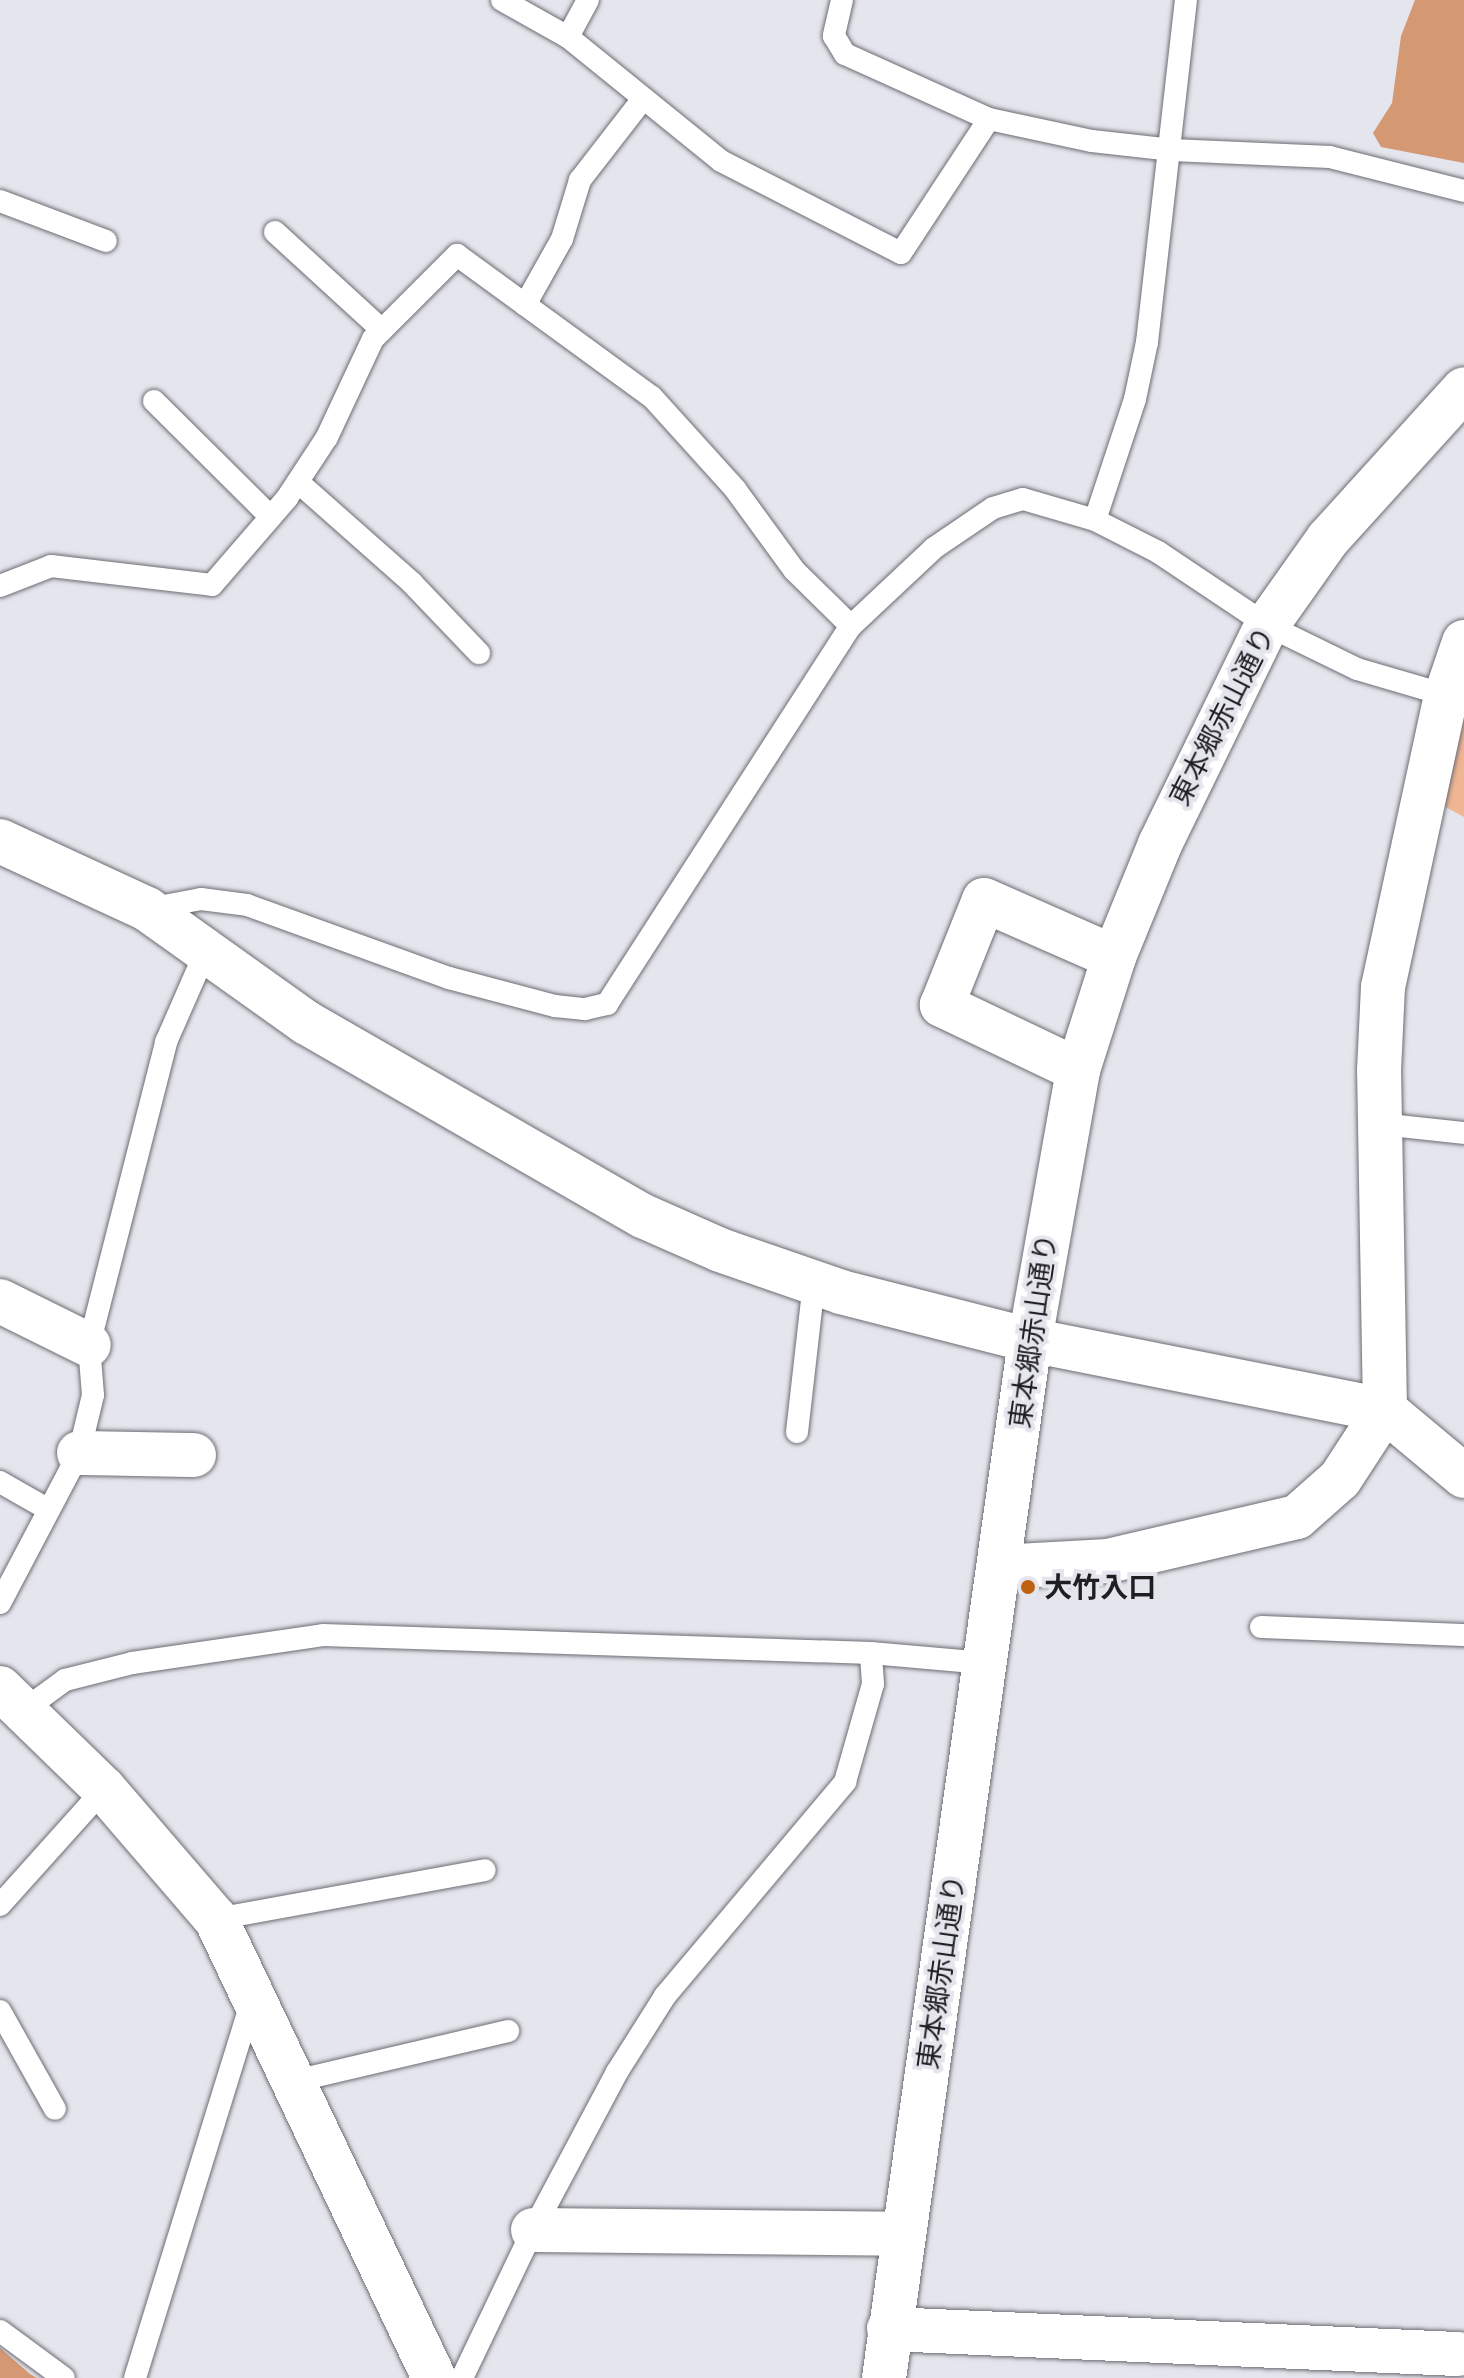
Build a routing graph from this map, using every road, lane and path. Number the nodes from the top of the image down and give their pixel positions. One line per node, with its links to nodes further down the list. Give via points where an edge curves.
1 (502, 0): 5 (lane)
2 (588, 0): 5 (lane)
3 (842, 0): 7 (lane, via 834,36 845,54)
4 (1186, 0): 8 (lane)
5 (568, 37): 6 (lane)
6 (642, 100): 7 (lane, via 721,161 901,253); 13 (lane, via 580,180 562,239)
7 (989, 119): 8 (lane, via 1092,141)
8 (1172, 150): 9 (lane, via 1330,157); 19 (lane, via 1147,342 1135,399)
9 (1464, 191)
10 (0, 201): 12 (lane)
11 (275, 232): 14 (lane)
12 (106, 241)
13 (525, 305): 14 (lane, via 457,255); 22 (lane, via 652,397 735,489 794,570)
14 (382, 330): 17 (lane)
15 (1464, 389): 21 (street, 東本郷赤山通り, via 1328,539)
16 (154, 401): 18 (lane)
17 (298, 482): 18 (lane); 24 (lane, via 412,583)
18 (270, 516): 20 (lane, via 212,585 51,566)
19 (1095, 520): 21 (lane, via 1158,552); 22 (lane, via 1023,499 993,508 934,548)
20 (0, 586)
21 (1267, 625): 25 (lane, via 1357,669); 29 (street, 東本郷赤山通り, via 1198,758)
22 (851, 626): 27 (lane, via 607,1004 585,1009 555,1006 449,978 247,905 201,899)
23 (1464, 642): 25 (street)
24 (479, 653)
25 (1446, 695): 31 (street, via 1383,987)
26 (0, 841): 27 (street)
27 (147, 909): 28 (street)
28 (206, 951): 33 (street, via 307,1023 643,1216); 36 (lane, via 166,1042)
29 (1114, 957): 30 (street, 東本郷赤山通り); 30 (street, via 984,900 942,1005)
30 (1078, 1070): 35 (street, 東本郷赤山通り)
31 (1381, 1124): 32 (lane); 37 (street)
32 (1464, 1133)
33 (814, 1283): 35 (street); 38 (lane)
34 (0, 1301): 36 (street)
35 (1030, 1340): 37 (street); 44 (street, 東本郷赤山通り)
36 (89, 1345): 39 (lane, via 93,1395)
37 (1385, 1410): 41 (street); 44 (street, via 1340,1479 1297,1517 1108,1561)
38 (797, 1432)
39 (79, 1453): 40 (street); 43 (lane)
40 (194, 1455)
41 (1464, 1476)
42 (0, 1482): 43 (lane)
43 (49, 1510): 45 (lane)
44 (999, 1567): 49 (street, 東本郷赤山通り)
45 (0, 1603)
46 (1261, 1627): 47 (lane)
47 (1464, 1635)
48 (871, 1653): 49 (lane); 50 (lane, via 323,1635 132,1663); 60 (lane, via 873,1684 845,1782 665,1996 617,2072)
49 (985, 1663): 61 (street, 東本郷赤山通り)
50 (12, 1699): 51 (street)
51 (104, 1789): 53 (lane); 54 (street)
52 (485, 1870): 54 (lane)
53 (0, 1905)
54 (216, 1919): 55 (street)
55 (254, 1994): 58 (street); 66 (lane)
56 (0, 2011): 59 (lane)
57 (508, 2031): 58 (lane)
58 (295, 2081): 67 (street)
59 (55, 2109)
60 (533, 2230): 61 (street); 68 (lane)
61 (903, 2234): 62 (street, 東本郷赤山通り)
62 (889, 2329): 64 (street); 69 (street, 東本郷赤山通り)
63 (0, 2331): 65 (lane)
64 (1459, 2352)
65 (64, 2378)
66 (135, 2378)
67 (434, 2378)
68 (462, 2378)
69 (884, 2378)

